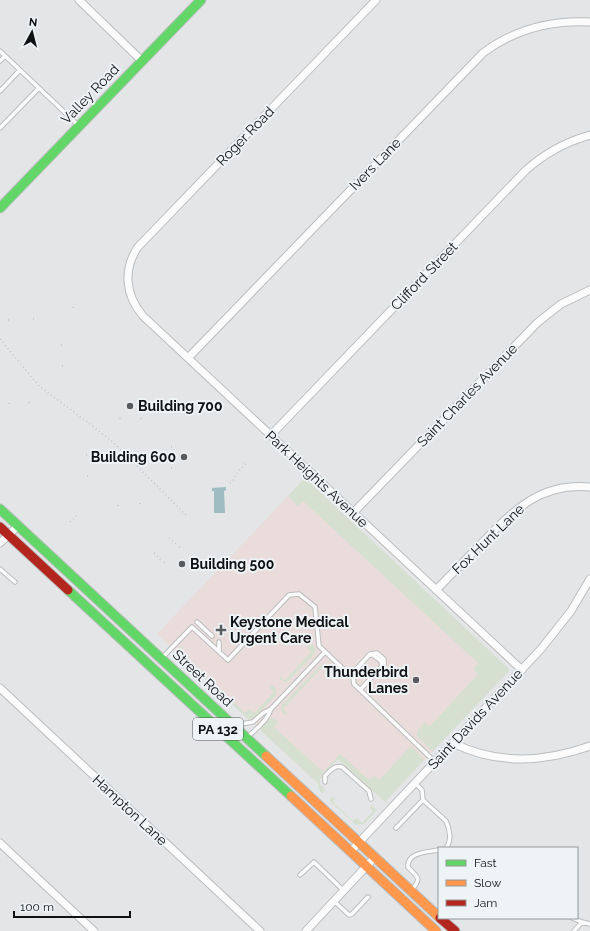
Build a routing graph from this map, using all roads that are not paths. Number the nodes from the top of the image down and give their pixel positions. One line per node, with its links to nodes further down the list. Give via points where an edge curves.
1 (79, 0): 8 (street)
2 (201, 0): 8 (main road, Valley Road)
3 (376, 0): 16 (street, Roger Road, via 138,247 130,262)
4 (590, 22): 18 (street, Ivers Lane, via 536,26 507,37 483,53)
5 (0, 51): 6 (lane)
6 (5, 56): 7 (lane); 9 (lane)
7 (0, 61)
8 (142, 61): 12 (main road, Valley Road)
9 (20, 70): 10 (lane); 11 (lane)
10 (39, 88): 12 (lane); 13 (lane)
11 (0, 91)
12 (79, 126): 15 (main road, Valley Road)
13 (0, 128)
14 (590, 135): 19 (street, Clifford Street, via 554,148 526,170)
15 (0, 208)
16 (127, 279): 18 (street, Park Heights Avenue, via 130,294 138,310)
17 (590, 290): 22 (street, Saint Charles Avenue, via 561,304 537,323)
18 (188, 358): 19 (street, Park Heights Avenue)
19 (271, 435): 22 (street, Park Heights Avenue)
20 (590, 487): 30 (street, Fox Hunt Lane, via 557,489 524,504 506,518)
21 (0, 510): 23 (main road, Street Road / PA 132)
22 (353, 513): 30 (street, Park Heights Avenue)
23 (18, 526): 25 (street); 36 (main road, Street Road / PA 132)
24 (0, 527): 25 (main road, Street Road / PA 132)
25 (8, 535): 26 (street); 43 (main road, Street Road / PA 132)
26 (0, 543)
27 (0, 569): 29 (lane)
28 (590, 579): 37 (street, Saint Davids Avenue, via 571,611)
29 (15, 582)
30 (436, 590): 37 (street, Park Heights Avenue)
31 (197, 622): 32 (lane)
32 (212, 636)
33 (219, 642): 34 (lane)
34 (219, 652): 35 (lane, via 228,660 289,595 297,593 315,607 318,643); 36 (lane, via 192,627)
35 (325, 652): 38 (lane); 41 (lane)
36 (161, 659): 42 (main road, Street Road / PA 132)
37 (522, 670): 45 (street, Saint Davids Avenue)
38 (350, 676): 40 (lane); 40 (lane, via 369,655 381,661 382,667)
39 (0, 688): 71 (street, Hampton Lane)
40 (360, 690): 47 (lane)
41 (272, 709): 42 (lane, via 253,722); 44 (lane, via 254,732)
42 (232, 730): 43 (lane); 44 (main road, Street Road / PA 132)
43 (221, 732): 57 (main road, Street Road / PA 132)
44 (242, 738): 53 (main road, Street Road / PA 132)
45 (453, 743): 46 (street, via 490,756 521,759 554,757); 47 (street, Saint Davids Avenue)
46 (590, 746)
47 (435, 762): 49 (street, Saint Davids Avenue)
48 (325, 782): 50 (lane, via 325,776 332,769 342,767 369,791)
49 (415, 783): 51 (lane, via 422,790); 53 (street, Saint Davids Avenue)
50 (371, 799)
51 (423, 800): 52 (lane); 55 (lane, via 446,821 450,840)
52 (396, 828)
53 (359, 842): 57 (street, Saint Davids Avenue); 58 (main road, Street Road / PA 132)
54 (0, 843): 70 (street)
55 (447, 847)
56 (438, 850): 62 (lane, via 416,854 408,862 408,867 419,880)
57 (350, 852): 59 (main road, Street Road / PA 132)
58 (375, 857): 59 (street); 62 (main road, Street Road / PA 132)
59 (366, 866): 61 (street); 73 (main road, Street Road / PA 132)
60 (300, 875): 61 (lane, via 314,862)
61 (344, 891): 64 (street)
62 (411, 891): 65 (main road, Street Road / PA 132)
63 (368, 897): 64 (lane, via 348,915)
64 (334, 901): 72 (street)
65 (438, 915)
66 (442, 919): 74 (main road, Street Road / PA 132)
67 (574, 919): 68 (lane)
68 (582, 922): 69 (lane); 75 (lane)
69 (590, 924)
70 (94, 931)
71 (260, 931)
72 (306, 931)
73 (436, 931)
74 (454, 931)
75 (574, 931)

